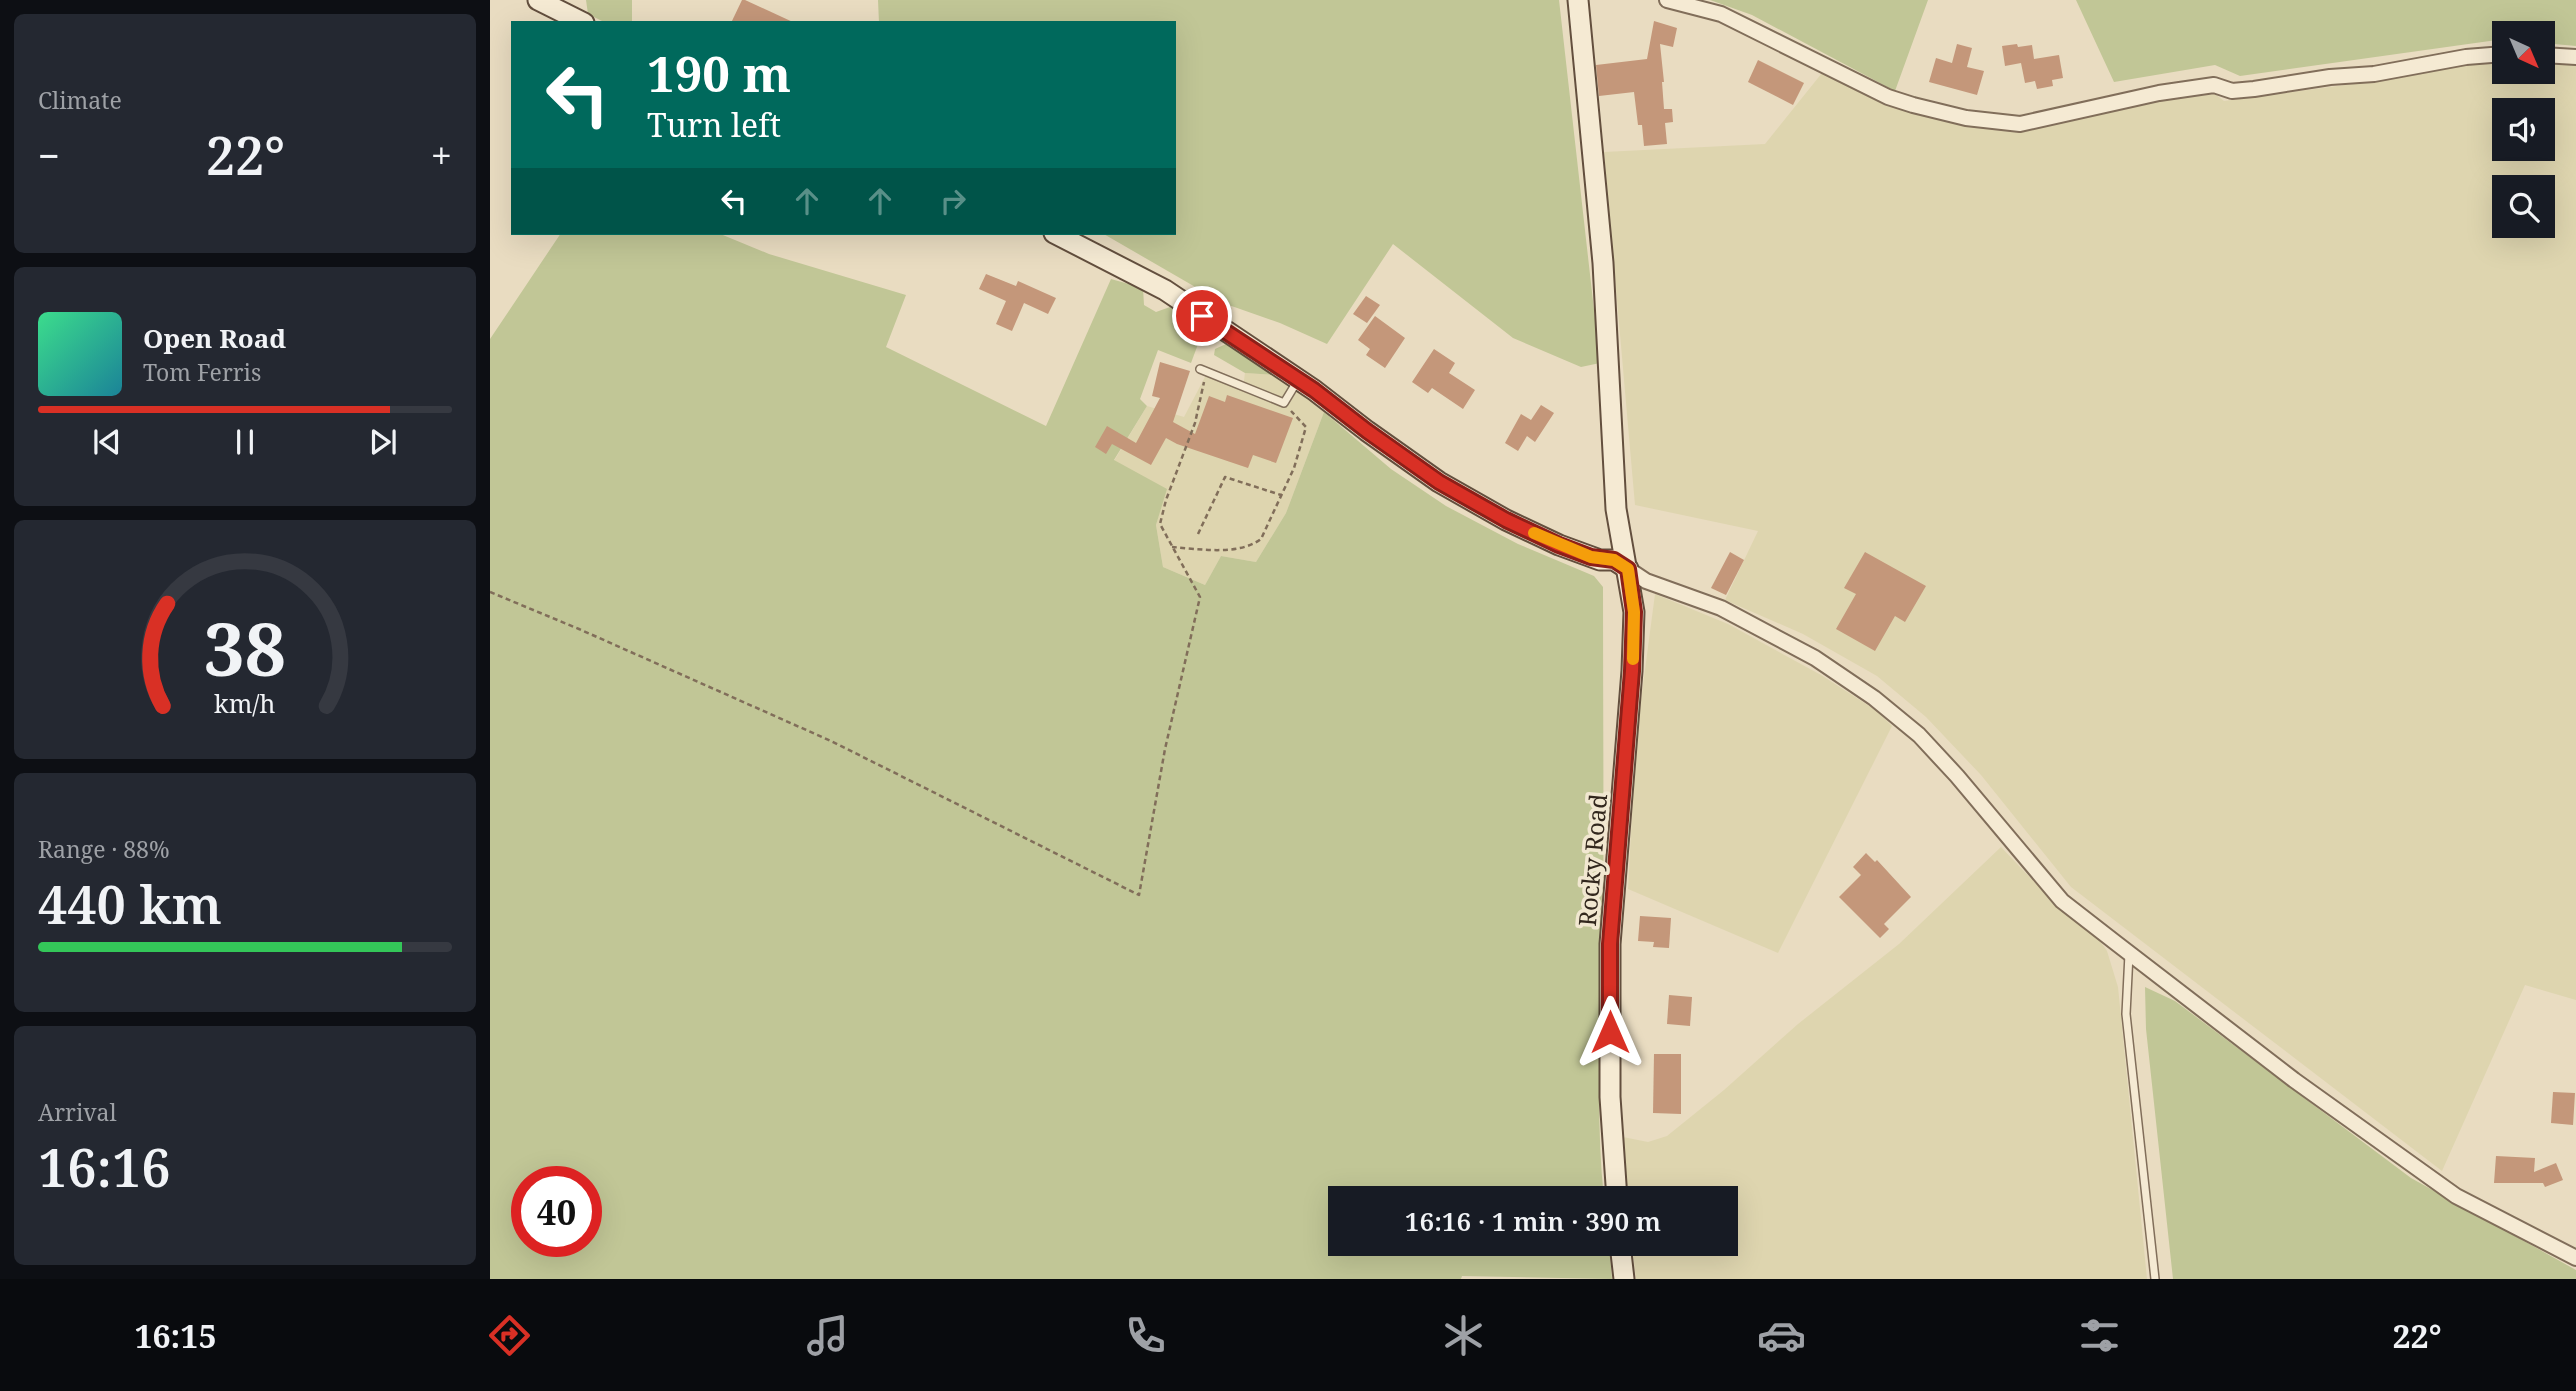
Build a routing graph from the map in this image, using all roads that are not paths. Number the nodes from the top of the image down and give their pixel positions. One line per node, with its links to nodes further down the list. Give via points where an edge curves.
1 (538, 0): 4 (street)
2 (1578, 0): 11 (street, Rocky Road, via 1603,263 1616,509)
3 (1667, 0): 5 (street, via 1721,14 1913,106 2020,124 2159,93 2214,85 2232,91 2254,89)
4 (580, 21)
5 (2492, 55)
6 (2555, 56): 7 (street)
7 (2576, 57)
8 (1058, 235): 10 (street, via 1165,290)
9 (1203, 371): 10 (lane, via 1284,403)
10 (1298, 380): 11 (street, via 1439,482 1559,545 1614,560)
11 (1628, 569): 12 (street, via 1646,581 1731,613 1815,658 1874,698 1919,735 2063,901); 13 (street, Rocky Road, via 1634,612 1632,671 1610,944 1610,1097)
12 (2129, 954): 15 (street, via 2456,1196); 17 (lane, via 2126,1014)
13 (1616, 1186)
14 (1621, 1256): 16 (street)
15 (2576, 1258)
16 (1624, 1279)
17 (2155, 1279)

